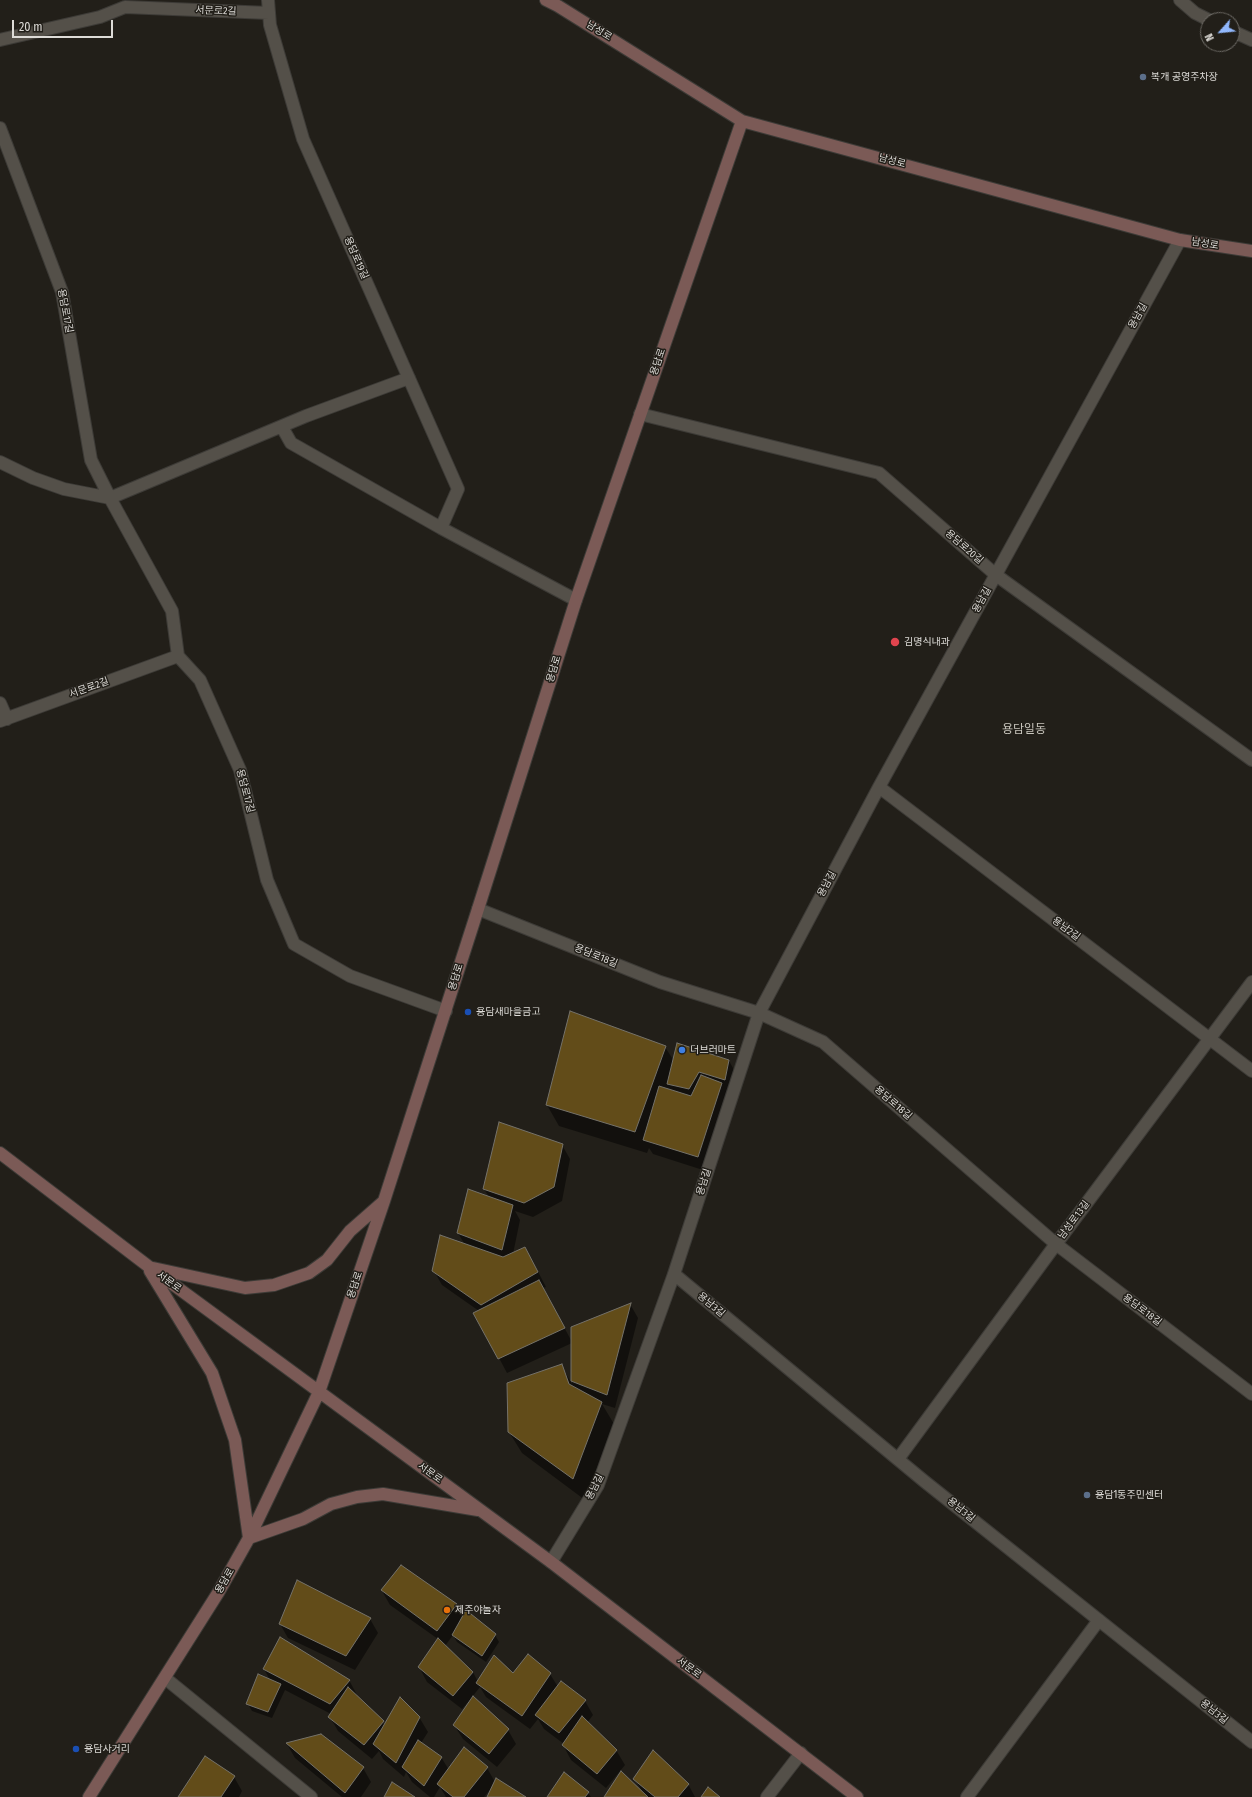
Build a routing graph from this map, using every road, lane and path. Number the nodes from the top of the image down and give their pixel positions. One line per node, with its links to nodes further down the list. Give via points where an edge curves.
1 (268, 0): 4 (street, 용담로19길)
2 (546, 0): 9 (main road, 남성로)
3 (1180, 0): 5 (street)
4 (269, 13): 7 (street, 서문로2길, via 125,7 100,17); 13 (street, 용담로19길, via 270,25 303,138)
5 (1200, 16)
6 (1240, 35): 8 (street)
7 (0, 40)
8 (1252, 40)
9 (742, 121): 11 (main road, 남성로); 14 (main road, 용담로)
10 (0, 128): 17 (street, 용담로17길, via 62,292 91,460)
11 (1180, 240): 12 (main road, 남성로); 19 (street, 용남길)
12 (1252, 251)
13 (409, 378): 15 (street); 18 (street, 용담로19길, via 458,489)
14 (640, 414): 19 (street, 용담로20길, via 879,473); 20 (main road, 용담로)
15 (282, 427): 17 (street); 18 (street, via 291,443)
16 (0, 462): 17 (street, via 64,489)
17 (110, 498): 21 (street, 용담로17길, via 172,611)
18 (441, 528): 20 (street)
19 (996, 575): 24 (street, 용담로20길); 25 (street, 용남길)
20 (576, 600): 26 (main road, 용담로)
21 (178, 656): 23 (street, 서문로2길); 28 (street, 용담로17길, via 200,680 240,770 267,880 294,944 350,976)
22 (0, 703): 23 (street)
23 (3, 720)
24 (1252, 760)
25 (879, 787): 29 (street, 용남길); 30 (street, 용남2길)
26 (478, 909): 28 (main road, 용담로); 29 (street, 용담로18길, via 660,982)
27 (1252, 982): 30 (street, 남성로13길)
28 (446, 1011): 33 (main road, 용담로)
29 (759, 1013): 34 (street, 용담로18길, via 823,1042); 36 (street, 용남길)
30 (1210, 1038): 31 (street, 용남2길); 34 (street, 남성로13길)
31 (1252, 1072)
32 (0, 1152): 35 (main road, 서문로)
33 (384, 1201): 35 (main road, via 350,1231 328,1260 308,1273 274,1285 245,1288); 37 (main road, 용담로)
34 (1056, 1244): 38 (street, 용담로18길); 39 (street, 남성로13길)
35 (148, 1266): 37 (main road, 서문로); 41 (main road, via 212,1373 235,1440)
36 (674, 1274): 39 (street, 용남3길); 42 (street, 용남길, via 598,1485)
37 (319, 1392): 40 (main road, 서문로); 41 (main road, 용담로)
38 (1252, 1394)
39 (898, 1459): 43 (street, 용남3길)
40 (482, 1511): 41 (main road, via 383,1494 357,1497 331,1504 303,1519); 42 (main road, 서문로)
41 (249, 1538): 44 (main road, 용담로, via 218,1593)
42 (551, 1562): 46 (main road, 서문로)
43 (1099, 1620): 45 (street, 용남3길); 51 (street)
44 (164, 1678): 47 (main road, 용담로); 48 (street)
45 (1252, 1742)
46 (801, 1753): 49 (street); 50 (main road, 서문로)
47 (89, 1797)
48 (310, 1797)
49 (767, 1797)
50 (857, 1797)
51 (967, 1797)

